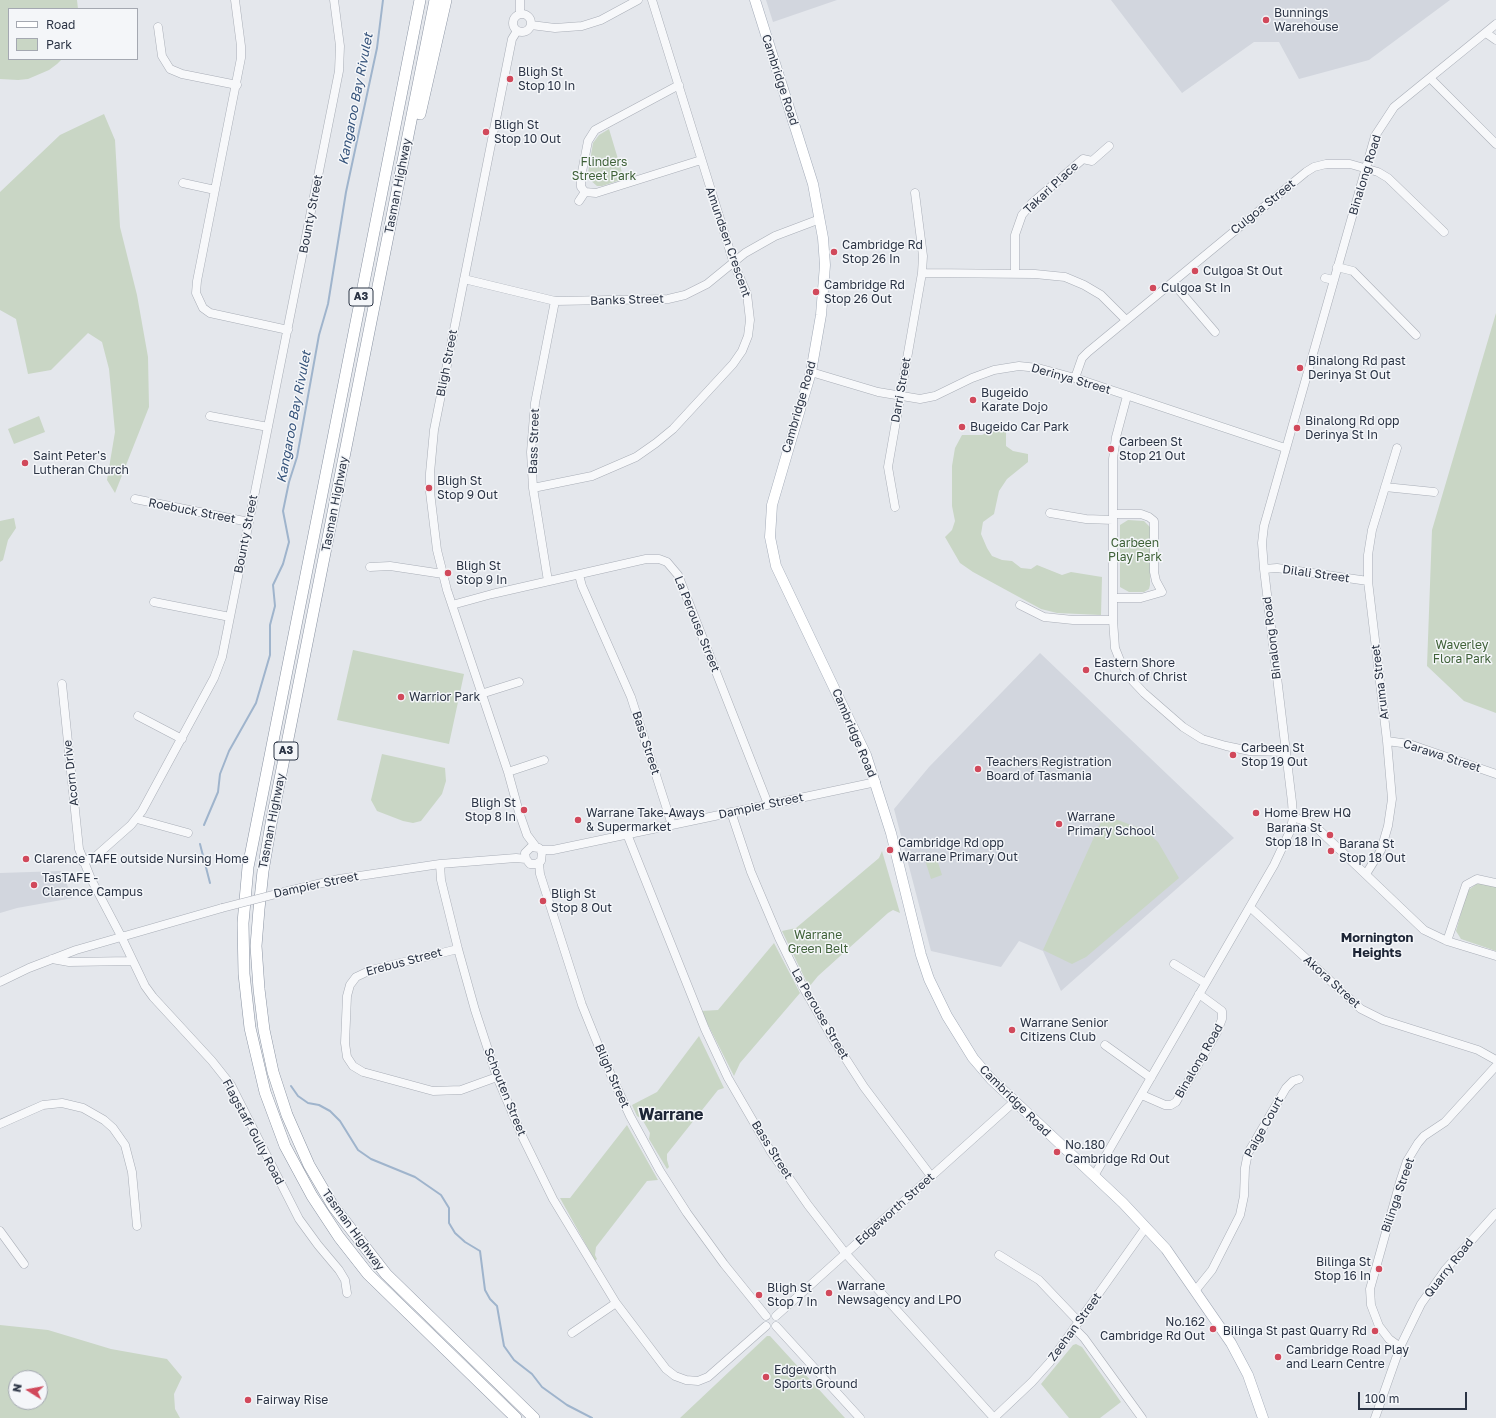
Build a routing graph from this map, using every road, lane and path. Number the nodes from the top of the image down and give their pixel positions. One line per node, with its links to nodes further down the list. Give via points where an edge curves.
1 (235, 0): 19 (street, via 242,52)
2 (334, 0): 42 (street, Bounty Street, via 340,40 340,66)
3 (413, 0): 21 (highway)
4 (420, 0): 21 (highway, Tasman Highway / A3)
5 (435, 0): 39 (highway, Tasman Highway / A3)
6 (446, 0): 39 (highway)
7 (520, 0): 11 (street)
8 (638, 0): 13 (street, via 591,24 564,28)
9 (652, 0): 20 (street, Amundsen Crescent)
10 (755, 0): 31 (main road, Cambridge Road, via 813,184)
11 (520, 14): 13 (street, via 530,17); 15 (street, via 513,20 513,26)
12 (1496, 24): 16 (street, Binalong Road)
13 (531, 25): 15 (street, via 526,32)
14 (158, 27): 19 (street, via 162,56 170,69 182,74)
15 (517, 31): 37 (street, Bligh Street, via 512,39)
16 (1486, 33): 17 (street); 18 (street, Binalong Road)
17 (1496, 40)
18 (1430, 78): 22 (street); 25 (street, Binalong Road, via 1402,100 1387,116 1375,136)
19 (237, 85): 27 (street)
20 (679, 85): 24 (street, Amundsen Crescent); 28 (street, via 592,133 581,177 581,186)
21 (402, 91): 135 (highway, Tasman Highway / A3, via 248,868 243,923 244,974 250,1028 265,1092 286,1146 312,1196 338,1237 368,1274)
22 (1496, 144)
23 (1109, 146): 36 (street, Takari Place, via 1092,161 1083,160 1022,214 1015,235)
24 (701, 160): 28 (street, via 596,193); 33 (street, Amundsen Crescent)
25 (1365, 167): 32 (street, Culgoa Street, via 1388,178); 34 (street, Binalong Road); 38 (street, Culgoa Street, via 1326,164 1310,170)
26 (183, 183): 27 (street)
27 (215, 190): 42 (street, via 197,281 196,293 200,303 206,311 214,315)
28 (585, 192): 30 (street)
29 (915, 193): 35 (street, Darri Street, via 923,256)
30 (579, 201)
31 (820, 219): 33 (street, Banks Street, via 775,236 745,254); 45 (main road, Cambridge Road, via 824,251 824,291)
32 (1444, 232)
33 (734, 264): 40 (street, Banks Street, via 707,284 676,298); 54 (street, Amundsen Crescent, via 747,294 750,320 748,336 742,351 725,374 673,429 636,457 592,476)
34 (1337, 267): 44 (street, via 1353,271); 51 (street, Binalong Road, via 1329,279)
35 (922, 273): 36 (street); 48 (street, Darri Street)
36 (1015, 273): 41 (street, via 1055,275 1074,280 1101,295)
37 (464, 280): 40 (street, Banks Street); 63 (street, Bligh Street, via 431,452 432,516)
38 (1174, 283): 41 (street, Culgoa Street); 43 (street)
39 (378, 288): 136 (highway, Tasman Highway / A3, via 263,871 256,946 262,1016 273,1072 287,1114 309,1165 333,1206 386,1274)
40 (555, 301): 54 (street, Bass Street, via 532,428)
41 (1126, 320): 46 (street, Culgoa Street, via 1085,354)
42 (288, 330): 50 (street, Bounty Street)
43 (1215, 332)
44 (1416, 335)
45 (811, 372): 48 (street, Derinya Street); 83 (main road, Cambridge Road, via 772,505 772,551 782,579 859,737)
46 (1075, 378): 47 (street, Derinya Street); 48 (street, Derinya Street, via 1038,368 1010,367 980,374 935,396 920,399)
47 (1127, 396): 51 (street, Derinya Street); 59 (street, via 1114,448)
48 (900, 397): 57 (street, Darri Street, via 888,467)
49 (210, 416): 50 (street)
50 (268, 427): 60 (street, Bounty Street)
51 (1285, 448): 62 (street, Binalong Road, via 1264,526)
52 (1397, 448): 53 (street, Aruma Street)
53 (1385, 487): 55 (street); 66 (street, Aruma Street, via 1370,542)
54 (533, 488): 65 (street, Bass Street)
55 (1434, 492)
56 (135, 499): 60 (street, Roebuck Street)
57 (895, 507)
58 (1050, 513): 59 (street, via 1086,519)
59 (1113, 517): 67 (street); 67 (street, via 1141,514 1154,521 1154,572 1162,592 1141,598)
60 (249, 522): 70 (street, Bounty Street)
61 (370, 567): 63 (street, via 390,566)
62 (1264, 569): 66 (street, Dilali Street, via 1277,568); 79 (street, Binalong Road)
63 (442, 574): 69 (street, Bligh Street)
64 (579, 575): 65 (street, La Perouse Street); 84 (street, La Perouse Street, via 651,558 663,560 674,569); 88 (street, Bass Street, via 631,697)
65 (548, 581): 69 (street, La Perouse Street)
66 (1368, 581): 78 (street, Aruma Street)
67 (1114, 598): 72 (street)
68 (154, 602): 70 (street)
69 (452, 605): 75 (street, Bligh Street)
70 (230, 617): 77 (street, Bounty Street, via 217,670)
71 (1022, 617): 72 (street, via 1024,607 1044,617)
72 (1113, 620): 79 (street, via 1115,648 1129,677 1183,727 1202,739 1226,746 1265,752)
73 (519, 682): 75 (street)
74 (62, 684): 92 (street, Acorn Drive)
75 (482, 694): 81 (street, Bligh Street)
76 (138, 716): 77 (street)
77 (182, 739): 87 (street, Bounty Street)
78 (1387, 741): 82 (street, Carawa Street, via 1409,744); 94 (street, Aruma Street, via 1391,812 1381,850 1374,865)
79 (1285, 752): 86 (street, Binalong Road)
80 (544, 760): 81 (street)
81 (508, 772): 91 (street, Bligh Street)
82 (1496, 774)
83 (876, 782): 84 (street, Dampier Street); 114 (main road, Cambridge Road, via 929,979 947,1016 973,1058)
84 (768, 804): 85 (street, Dampier Street)
85 (731, 812): 88 (street, Dampier Street); 116 (street, La Perouse Street, via 751,872 803,987 864,1087)
86 (1293, 817): 94 (street, via 1318,829); 96 (street, Binalong Road, via 1287,840)
87 (137, 819): 89 (street); 92 (street, Bounty Street, via 96,856)
88 (672, 825): 90 (street, Dampier Street)
89 (188, 833)
90 (627, 834): 91 (street, Dampier Street); 122 (street, Bass Street, via 698,1014 728,1078 791,1181)
91 (534, 855): 93 (street, Dampier Street); 128 (street, Bligh Street, via 582,1004 630,1116 687,1213)
92 (83, 862): 97 (street)
93 (440, 864): 97 (street, Dampier Street, bridge, via 366,875 284,892); 99 (street, Schouten Street, via 440,880)
94 (1366, 874): 98 (street, via 1424,930)
95 (1496, 882): 98 (street, via 1477,879 1466,885)
96 (1250, 907): 105 (street, Binalong Road); 108 (street, Akora Street, via 1361,1009 1383,1020 1478,1050)
97 (121, 936): 101 (street); 102 (street, Flagstaff Gully Road)
98 (1447, 941): 100 (street)
99 (458, 948): 110 (street, Schouten Street); 110 (street, Erebus Street, via 371,970 356,977 347,996 347,1057 353,1066 363,1072 433,1091 461,1090)
100 (1496, 956)
101 (52, 958): 102 (street, via 69,962); 104 (street)
102 (132, 961): 126 (street, Flagstaff Gully Road, via 153,997 231,1085 299,1219 339,1270 345,1280)
103 (1174, 964): 105 (street)
104 (0, 982)
105 (1205, 983): 106 (street, Binalong Road)
106 (1199, 994): 111 (street, Binalong Road); 113 (street, Binalong Road, via 1222,1011 1218,1032 1176,1102 1165,1105)
107 (1105, 1045): 111 (street)
108 (1496, 1060)
109 (1496, 1066): 134 (street, Bilinga Street, via 1445,1122 1424,1136 1407,1161 1373,1272 1370,1293 1373,1312 1380,1326)
110 (497, 1078): 127 (street, Schouten Street, via 553,1199)
111 (1151, 1078): 113 (street, Binalong Road)
112 (1299, 1078): 125 (street, Paige Court, via 1286,1088 1248,1153 1240,1215 1212,1270)
113 (1142, 1095): 117 (street, Binalong Road)
114 (1014, 1102): 116 (street, Edgeworth Street); 117 (main road, Cambridge Road)
115 (0, 1124): 119 (street, via 43,1105 62,1103 83,1108 104,1120 125,1145 132,1172)
116 (931, 1176): 122 (street, Edgeworth Street)
117 (1094, 1176): 120 (main road, Cambridge Road)
118 (1496, 1213): 134 (street, Quarry Road, via 1438,1280 1421,1304)
119 (137, 1226)
120 (1146, 1227): 125 (main road, Cambridge Road, via 1166,1249); 130 (street, Zeehan Street)
121 (0, 1231): 124 (street)
122 (846, 1254): 129 (street, Edgeworth Street); 138 (street, Bass Street)
123 (999, 1255): 130 (street, via 1038,1280)
124 (24, 1264)
125 (1195, 1291): 140 (main road, Cambridge Road, via 1240,1360)
126 (347, 1292)
127 (616, 1303): 131 (street, Schouten Street, via 666,1369 682,1379 698,1381 708,1377); 133 (street)
128 (766, 1316): 129 (street); 131 (street)
129 (776, 1316): 132 (street)
130 (1076, 1325): 138 (street, Zeehan Street, via 1050,1362); 139 (street)
131 (766, 1326): 132 (street)
132 (776, 1326): 137 (street)
133 (572, 1334)
134 (1400, 1347): 141 (street, Quarry Road)
135 (516, 1418)
136 (534, 1418)
137 (860, 1418)
138 (994, 1418)
139 (1142, 1418)
140 (1263, 1418)
141 (1375, 1418)

